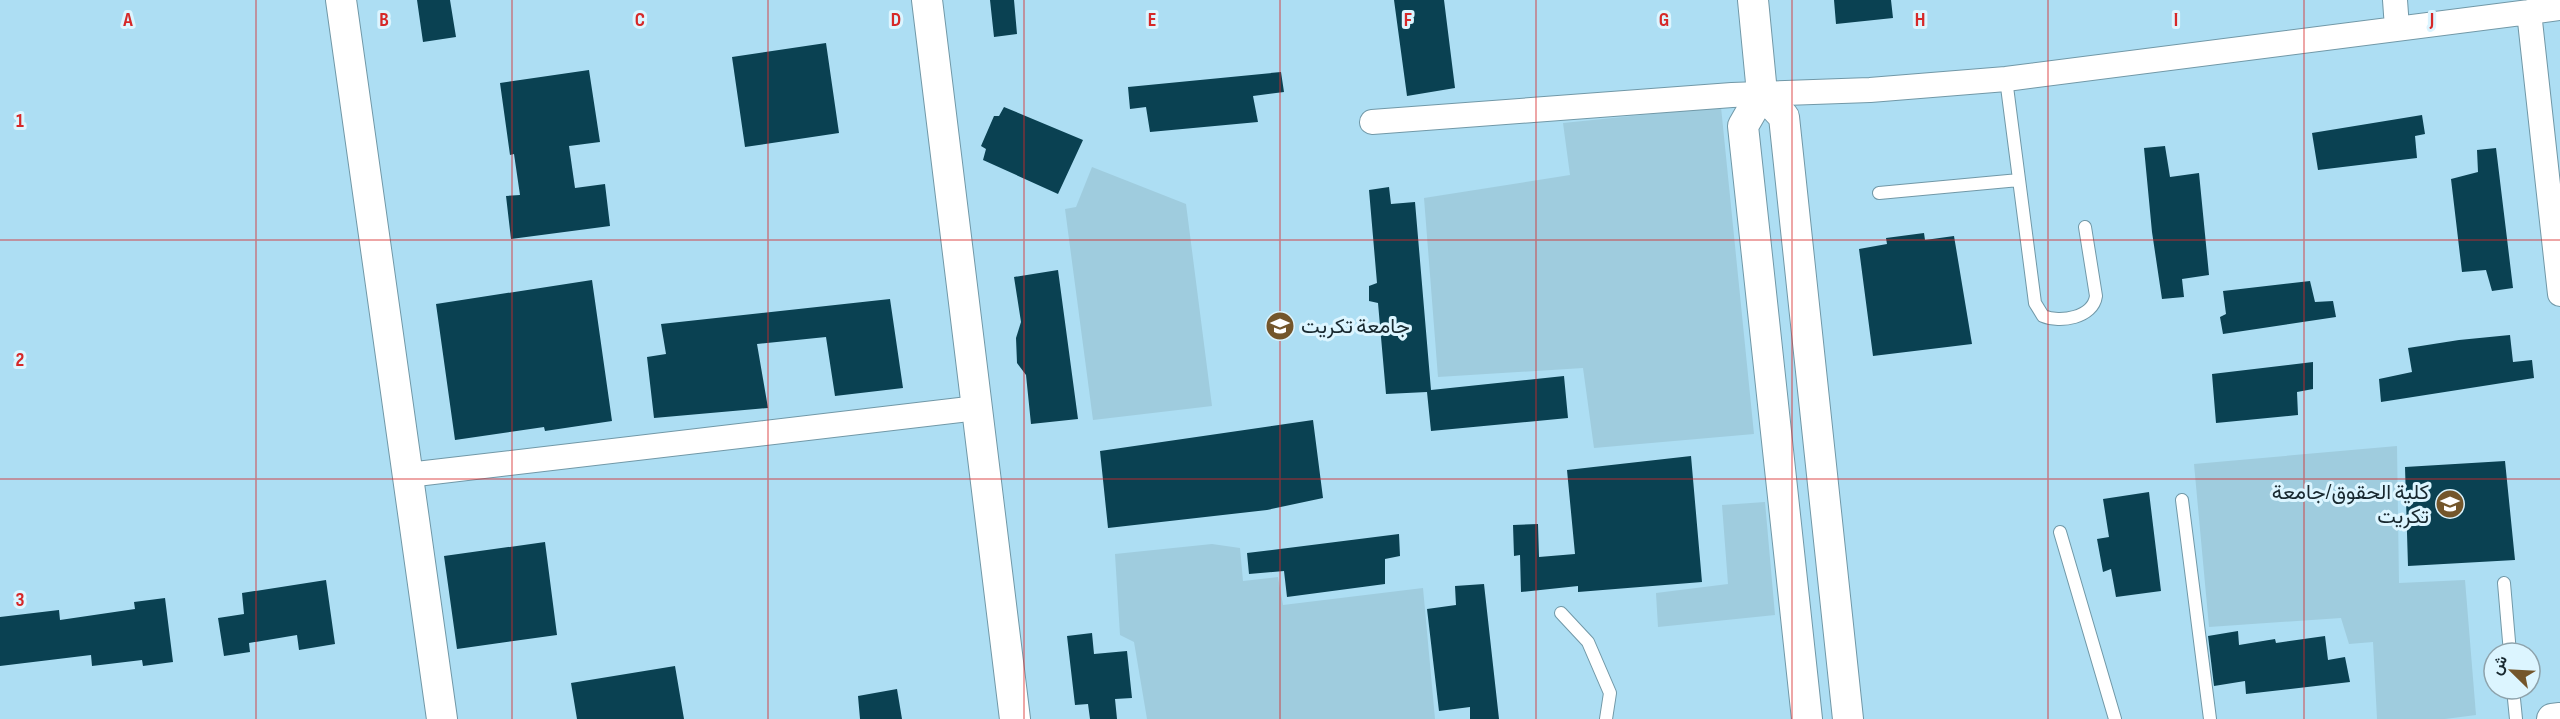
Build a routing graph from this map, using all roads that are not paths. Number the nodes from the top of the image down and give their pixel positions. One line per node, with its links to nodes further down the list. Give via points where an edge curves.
1 (341, 0): 16 (street)
2 (927, 0): 15 (street)
3 (1753, 0): 9 (street)
4 (2395, 0): 7 (street)
5 (2560, 8): 6 (street)
6 (2529, 12): 7 (street); 14 (street)
7 (2397, 28): 8 (street)
8 (2006, 79): 9 (street, via 1870,90); 11 (lane)
9 (1762, 93): 10 (street); 27 (street, via 1743,126); 28 (street, via 1785,117)
10 (1372, 122)
11 (2019, 180): 12 (lane); 13 (lane, via 2035,303 2047,318 2083,315 2094,304)
12 (1878, 193)
13 (2085, 227)
14 (2560, 294)
15 (977, 408): 16 (street); 25 (street)
16 (408, 475): 24 (street)
17 (2182, 500): 30 (lane)
18 (2060, 532): 29 (lane)
19 (2505, 583): 21 (lane)
20 (1561, 613): 26 (lane, via 1588,642 1610,693)
21 (2509, 641)
22 (2514, 701): 31 (lane)
23 (2560, 718): 32 (street)
24 (442, 719)
25 (1015, 719)
26 (1606, 719)
27 (1807, 719)
28 (1848, 719)
29 (2115, 719)
30 (2210, 719)
31 (2516, 719)
32 (2552, 719)

